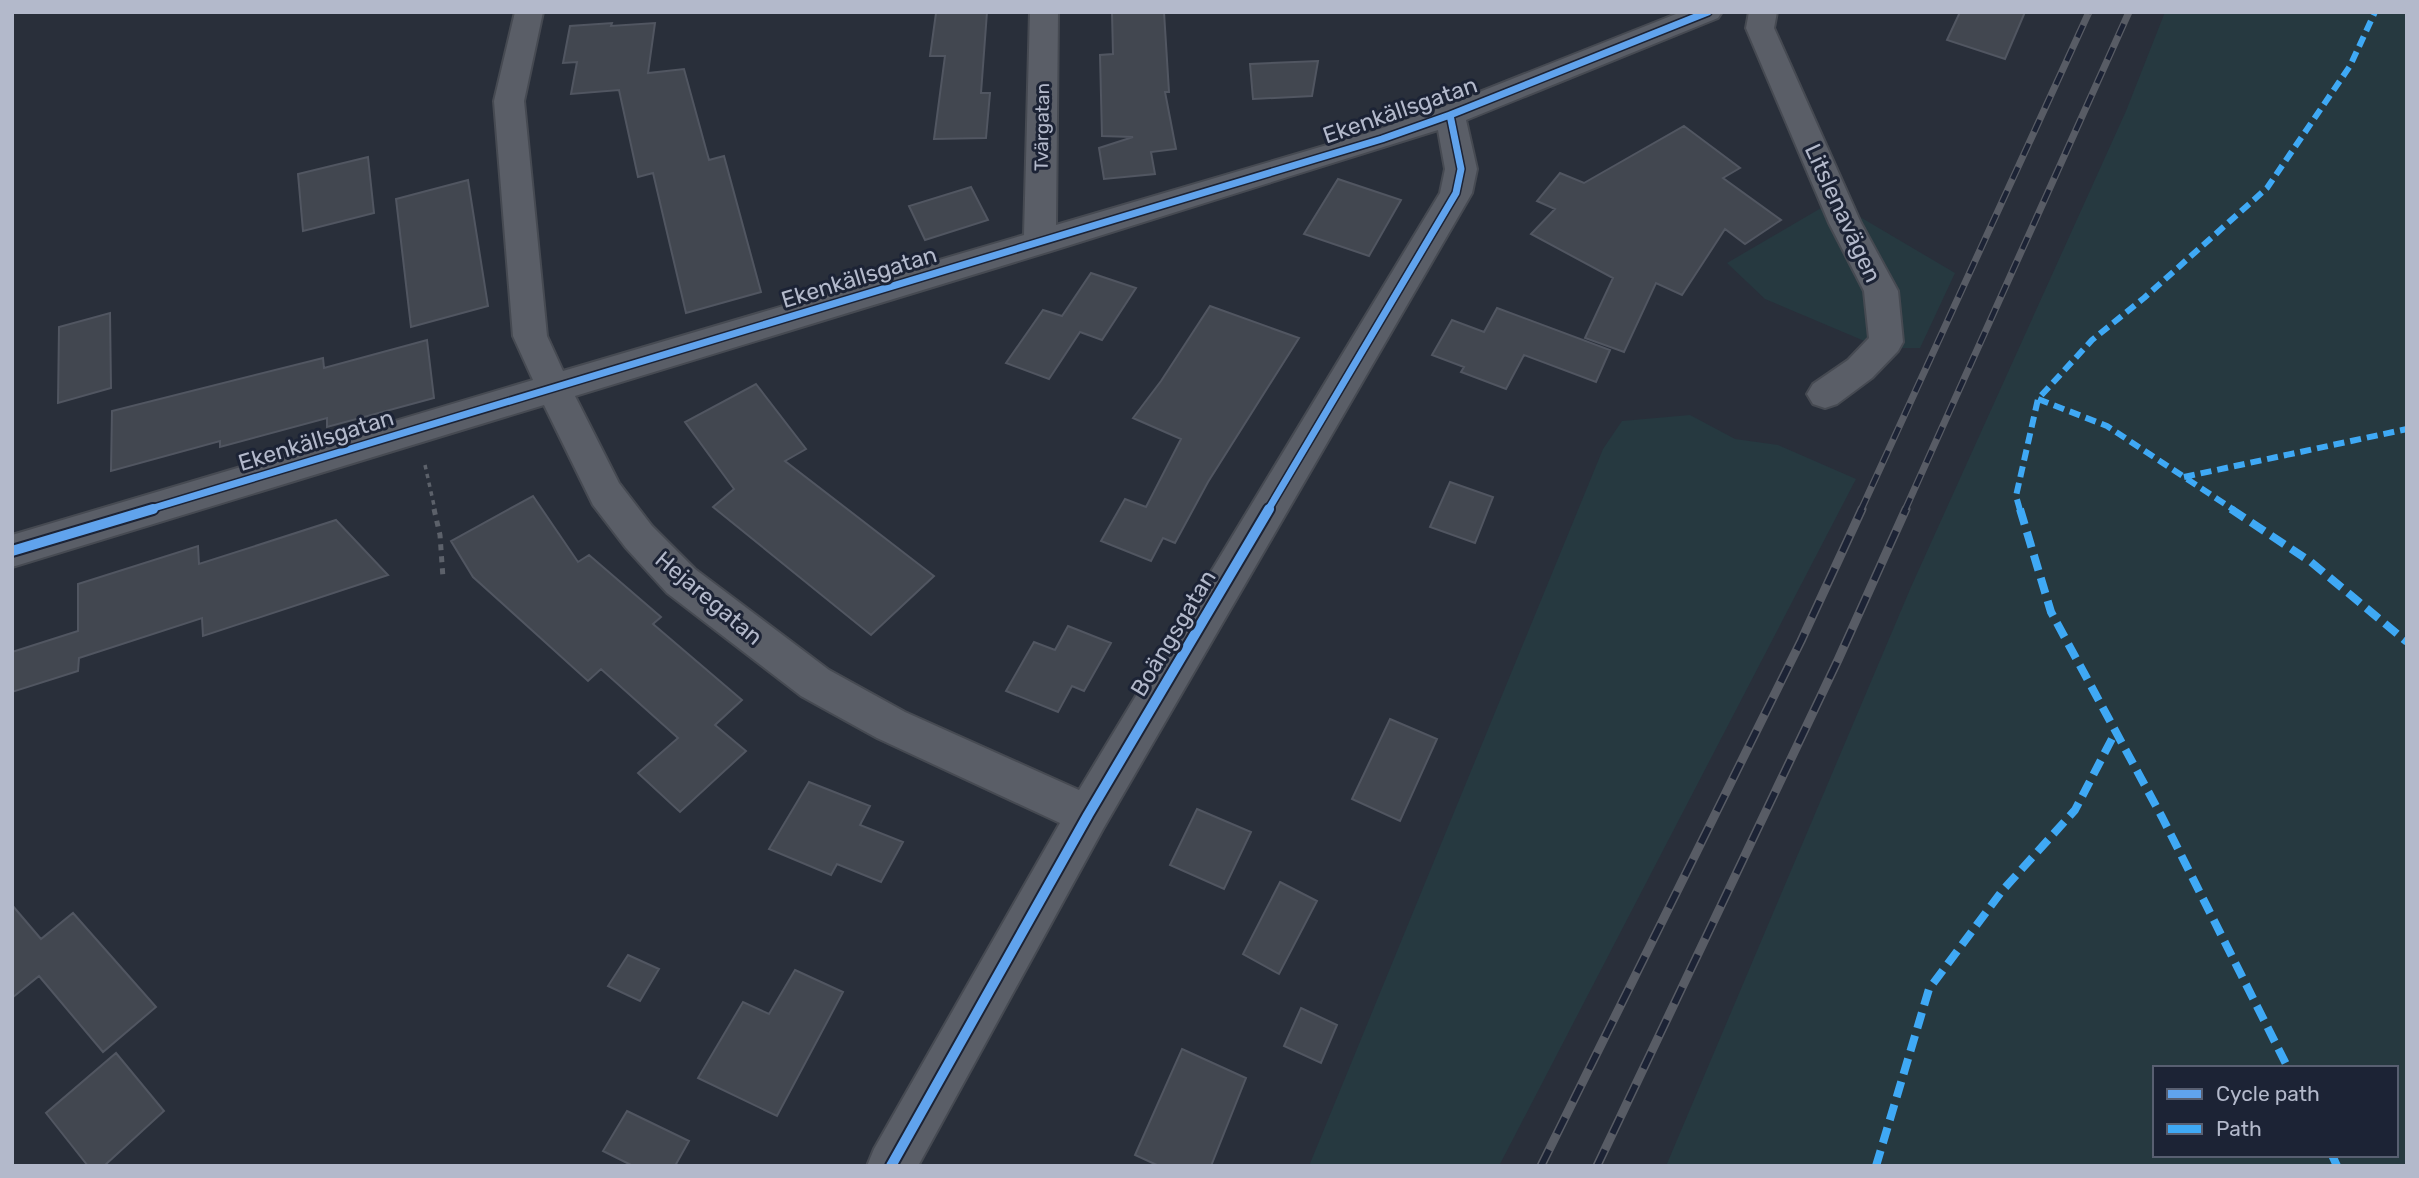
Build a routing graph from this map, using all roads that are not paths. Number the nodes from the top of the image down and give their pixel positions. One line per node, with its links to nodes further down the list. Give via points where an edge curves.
1 (529, 12): 7 (street, Hejaregatan, via 509,101 530,336)
2 (1044, 12): 6 (street, Tvärgatan)
3 (1708, 12): 5 (street, Ekenkällsgatan)
4 (1763, 12): 8 (street, Litslenavägen, via 1760,29 1844,223 1881,291 1886,342 1860,369)
5 (1450, 115): 6 (street, Ekenkällsgatan); 10 (street, Boängsgatan, via 1461,169 1456,193)
6 (1040, 243): 7 (street, Ekenkällsgatan)
7 (556, 388): 9 (street, Ekenkällsgatan); 10 (street, Hejaregatan, via 606,494 681,581 815,683 891,725)
8 (1825, 394)
9 (12, 551)
10 (1088, 815): 11 (street, Boängsgatan)
11 (891, 1166)

